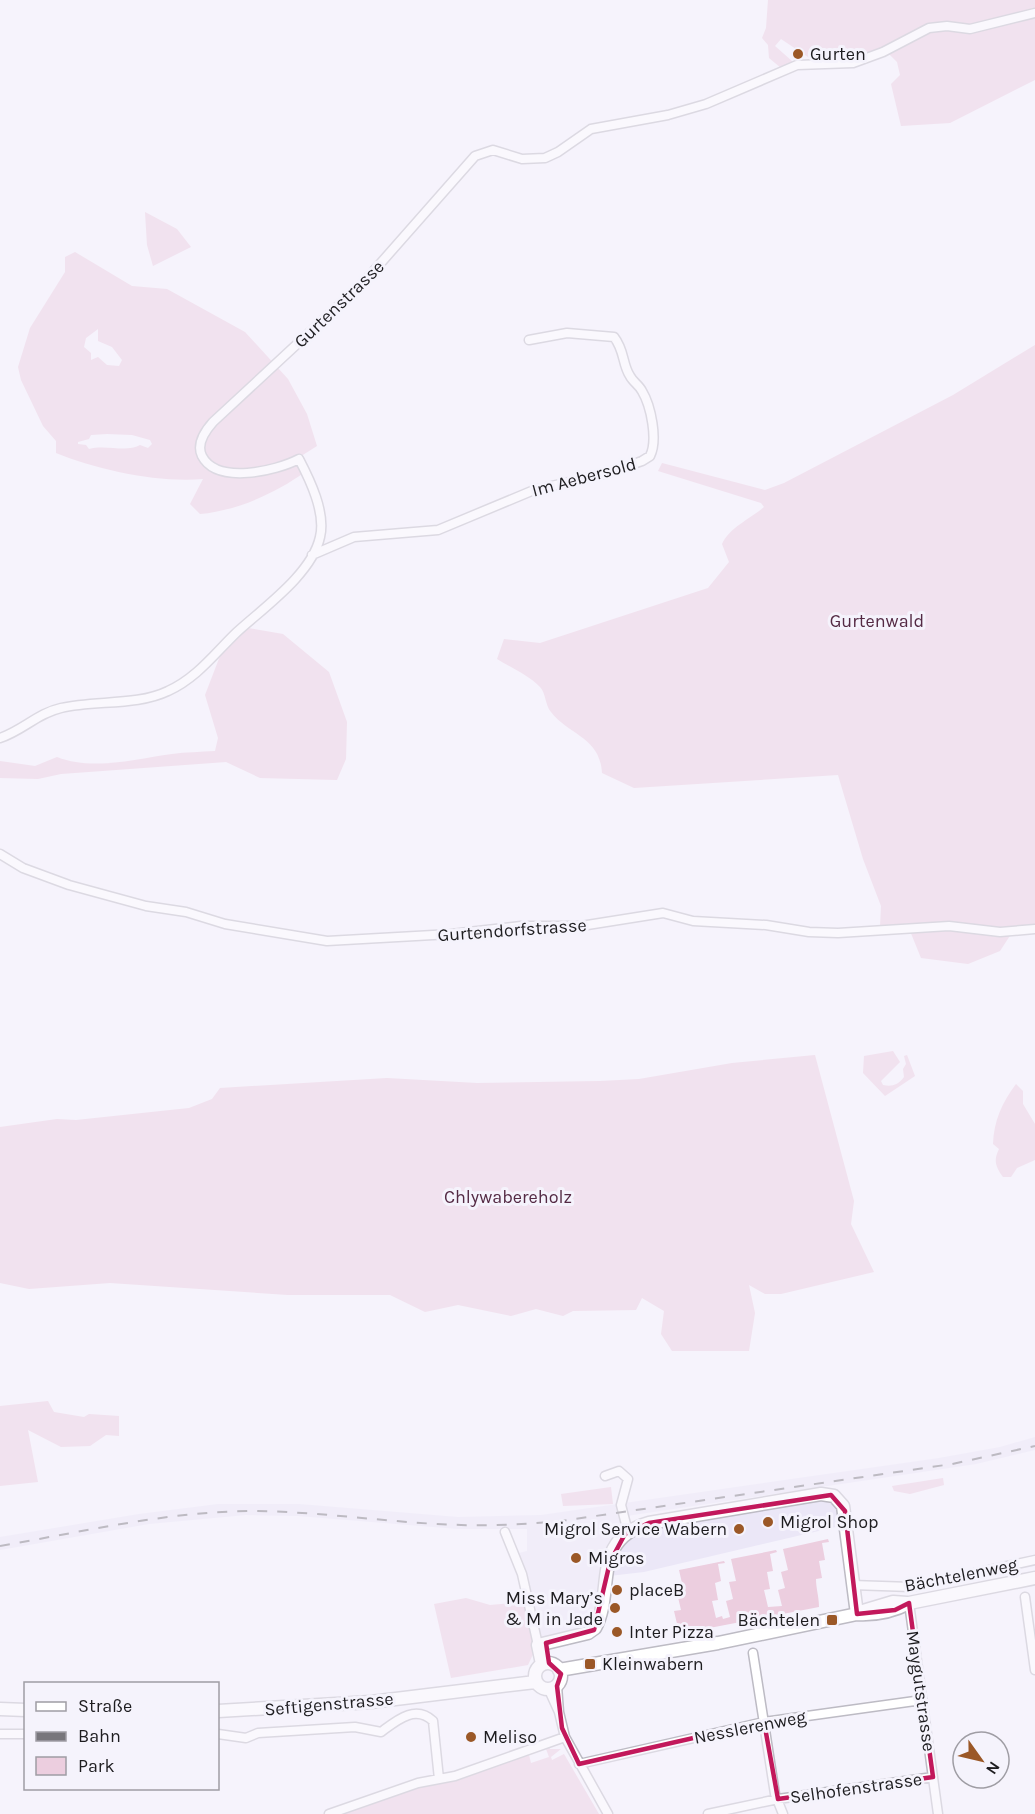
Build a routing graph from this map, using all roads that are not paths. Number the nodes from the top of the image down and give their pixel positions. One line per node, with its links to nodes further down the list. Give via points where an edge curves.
1 (1035, 13): 3 (street, Gurtenstrasse, via 970,29 928,28 853,63 798,65 706,104 596,127 545,158 522,159 493,150 475,156 364,282 203,435 203,458 220,471 246,473 281,467 299,459 311,484 321,527 319,542)
2 (529, 340): 3 (street, Im Aebersold, via 567,333 614,337 622,348 629,375 648,405 654,443 650,456 608,473 523,494 438,530 354,537)
3 (311, 555): 4 (street, Gurtenstrasse, via 277,599 180,685 154,696 59,708)
4 (0, 738)
5 (0, 854): 6 (street, Gurtendorfstrasse, via 23,868 69,885 146,906 327,941 521,926 581,926 663,913 693,921 809,932 949,926 1000,932)
6 (1035, 929)
7 (605, 1476): 9 (street, via 619,1471 628,1479 621,1505)
8 (505, 1532): 16 (street)
9 (628, 1532): 12 (main road, via 649,1523 831,1495 843,1506); 16 (main road, via 610,1562 595,1628)
10 (1035, 1560): 12 (street, Bächtelenweg, via 911,1587)
11 (1035, 1578): 14 (main road, Seftigenstrasse)
12 (852, 1585): 15 (main road)
13 (1025, 1597): 18 (street)
14 (909, 1603): 15 (main road, Seftigenstrasse, via 872,1615); 20 (street, Maygutstrasse)
15 (857, 1614): 19 (main road, Seftigenstrasse)
16 (542, 1644): 19 (main road)
17 (753, 1653): 24 (street)
18 (1035, 1670)
19 (548, 1676): 23 (main road, Seftigenstrasse, via 371,1702); 28 (street)
20 (922, 1700): 24 (street, Nesslerenweg); 30 (street, Maygutstrasse)
21 (0, 1709): 22 (main road)
22 (24, 1710)
23 (219, 1711)
24 (764, 1722): 29 (street, Nesslerenweg); 32 (street)
25 (0, 1734): 26 (street)
26 (24, 1734)
27 (219, 1734): 31 (street, via 246,1738 258,1733 355,1727 381,1732 401,1716 421,1714 433,1721)
28 (565, 1737): 29 (street); 31 (street)
29 (579, 1764): 34 (street)
30 (933, 1777): 32 (street, Selhofenstrasse); 37 (street, Maygutstrasse)
31 (439, 1779): 33 (street)
32 (778, 1798): 35 (street, Selhofenstrasse); 36 (street)
33 (329, 1814)
34 (608, 1814)
35 (708, 1814)
36 (783, 1814)
37 (938, 1814)

